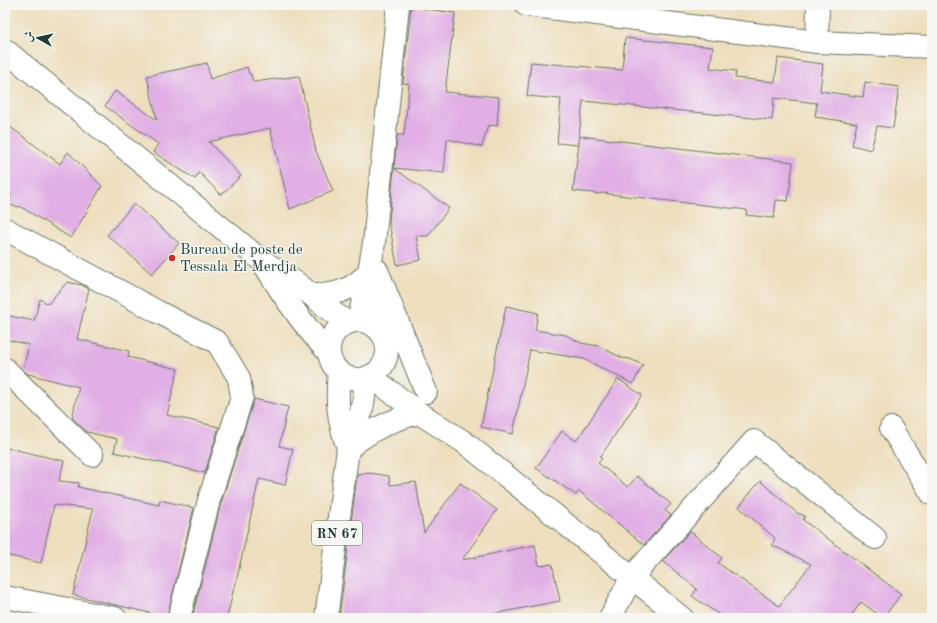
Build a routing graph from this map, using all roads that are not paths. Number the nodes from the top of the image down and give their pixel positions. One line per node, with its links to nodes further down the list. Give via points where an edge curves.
1 (398, 5): 9 (street, via 374,243)
2 (526, 5): 4 (street)
3 (818, 5): 4 (street)
4 (817, 42): 5 (street)
5 (932, 47)
6 (5, 50): 8 (street)
7 (5, 229): 27 (street, via 218,342 239,378 242,397 209,500)
8 (261, 260): 10 (street); 13 (street)
9 (374, 270): 10 (street, via 344,291 323,296); 11 (street); 12 (street); 16 (street)
10 (313, 295): 11 (street, via 331,311)
11 (353, 322): 12 (street, via 367,322 375,327); 13 (street, via 340,327 333,335 330,344)
12 (384, 340): 15 (street, via 386,355 383,364); 16 (street)
13 (334, 363): 15 (street, via 347,377); 20 (street, RN 67, via 341,430)
14 (5, 369): 21 (street)
15 (368, 377): 17 (street); 20 (street, RN 67, via 362,414)
16 (426, 392): 19 (street)
17 (419, 413): 19 (street); 20 (street, via 374,429)
18 (890, 428): 22 (street)
19 (464, 442): 24 (street)
20 (348, 448): 28 (street, RN 67)
21 (92, 455)
22 (932, 494)
23 (875, 538): 24 (street, via 754,441)
24 (632, 577): 29 (street); 30 (street)
25 (5, 597): 26 (street)
26 (115, 618)
27 (179, 618)
28 (326, 618)
29 (610, 618)
30 (682, 618)

